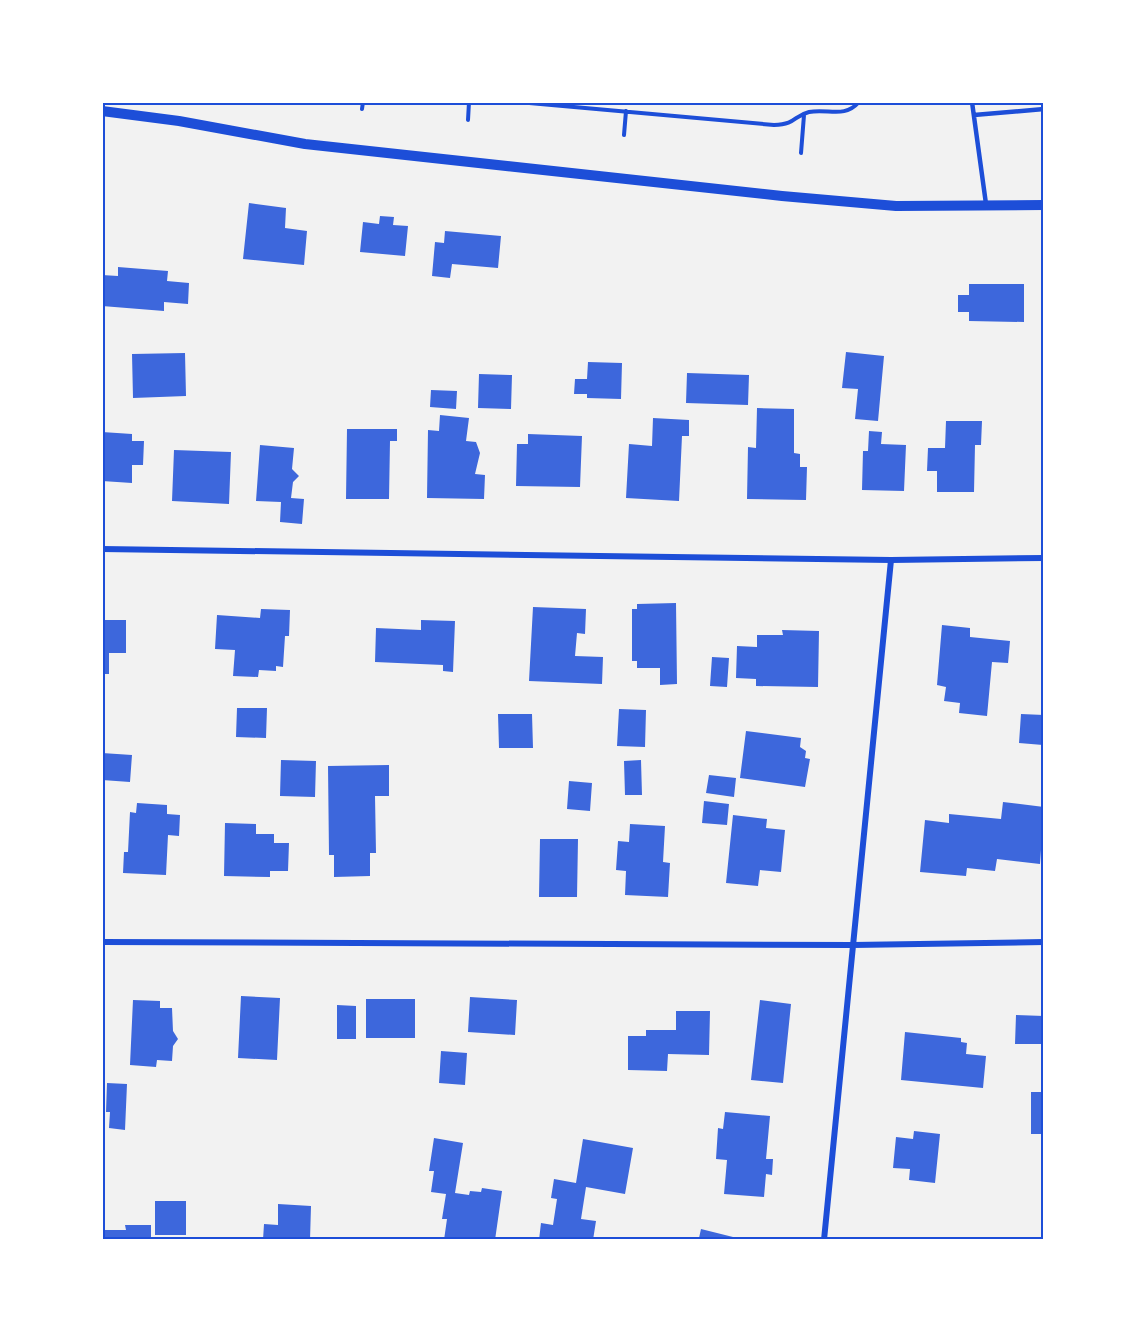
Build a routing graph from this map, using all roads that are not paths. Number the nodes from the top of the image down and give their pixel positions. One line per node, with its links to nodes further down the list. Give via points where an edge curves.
1 (972, 102): 4 (lane)
2 (1044, 109): 4 (lane)
3 (102, 111): 5 (street, via 306,144 488,165 885,205)
4 (974, 115): 5 (lane)
5 (986, 206): 6 (street)
6 (1044, 206)
7 (102, 549): 9 (street)
8 (1044, 558): 9 (street)
9 (891, 560): 12 (street)
10 (102, 942): 12 (street)
11 (1044, 942): 12 (street)
12 (853, 945): 13 (street)
13 (824, 1240)

